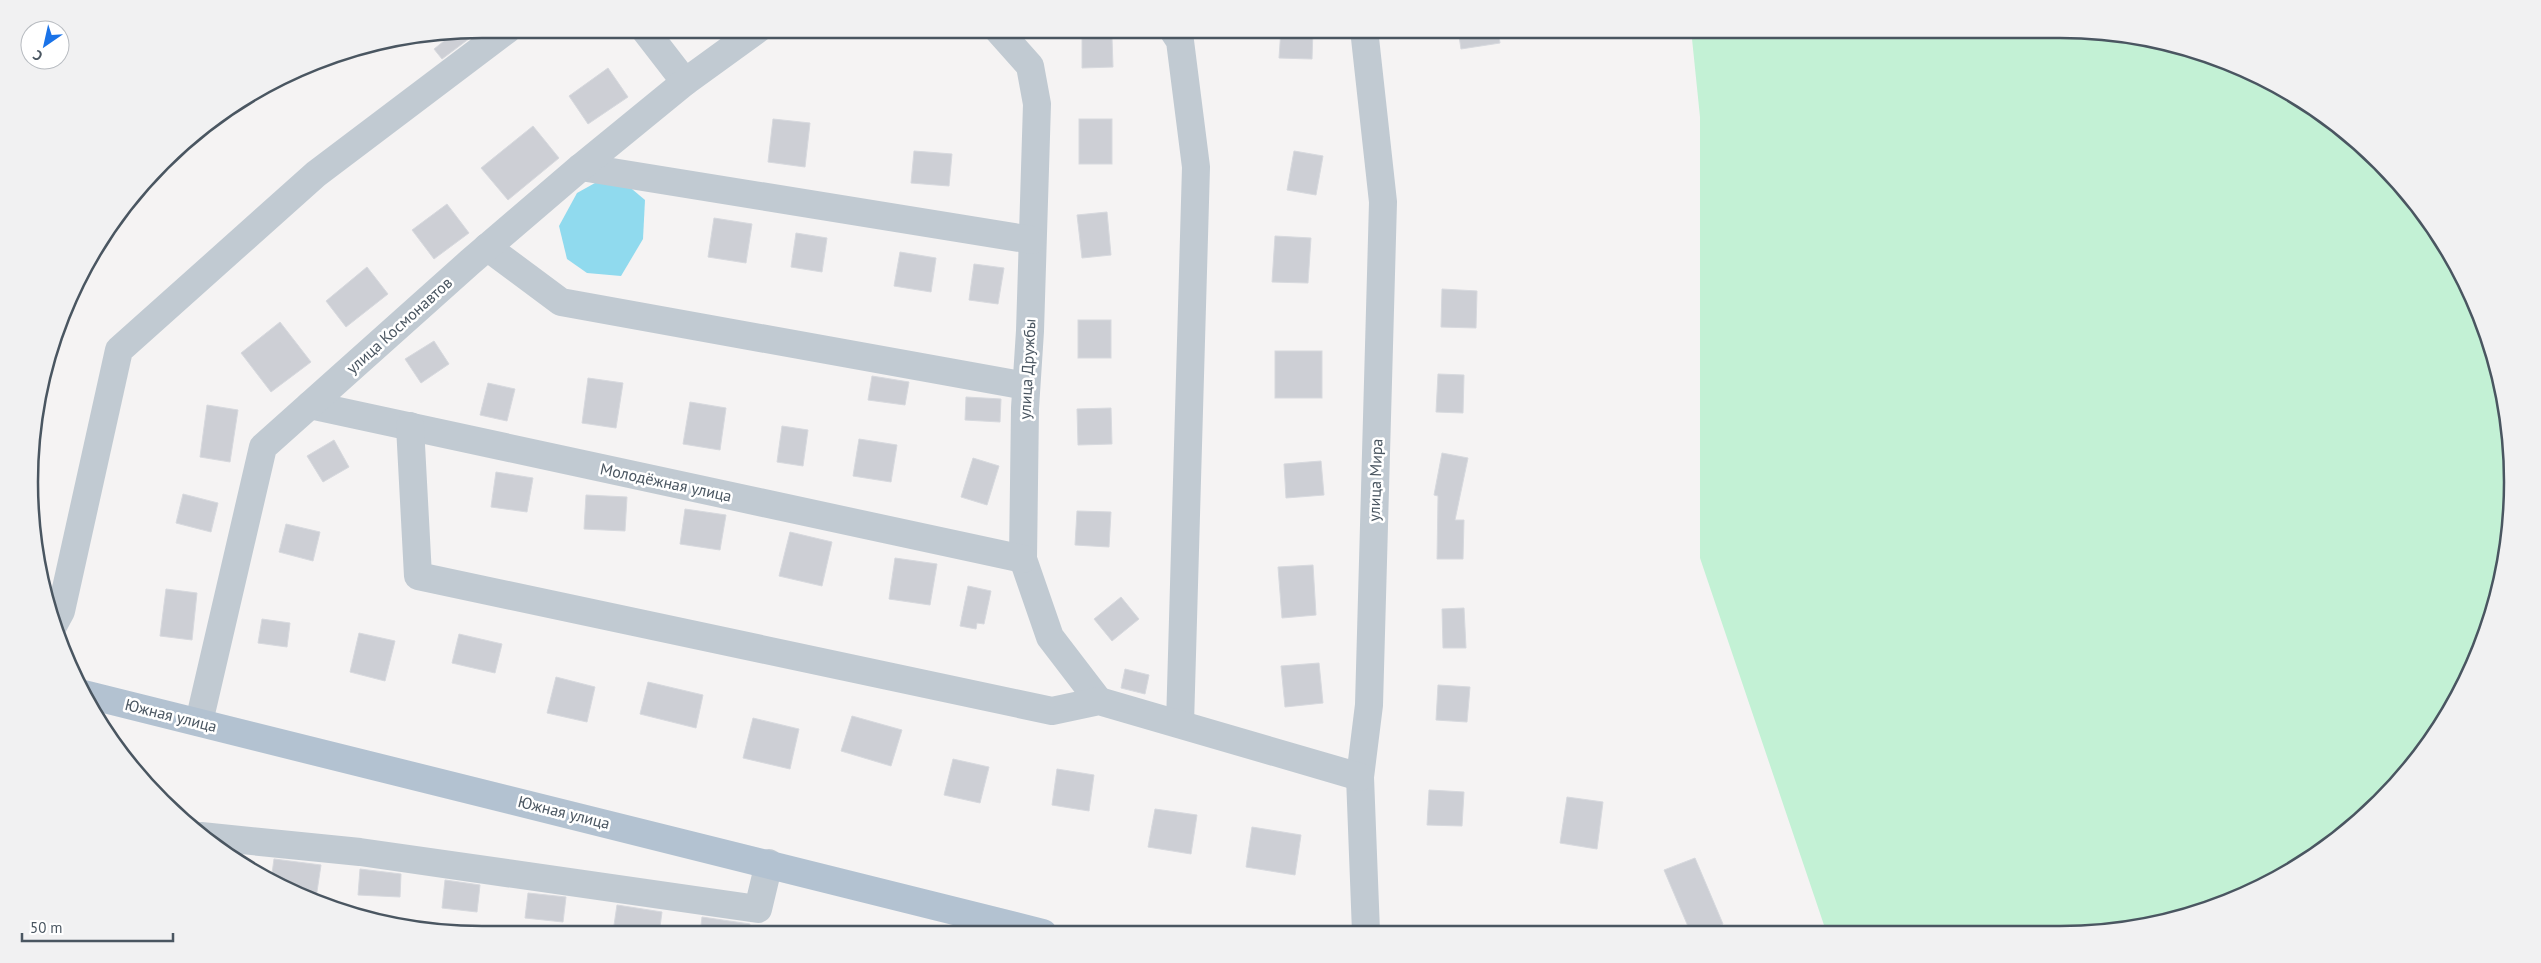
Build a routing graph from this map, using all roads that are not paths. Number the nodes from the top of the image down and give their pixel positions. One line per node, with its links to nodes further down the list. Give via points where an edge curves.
1 (496, 38): 15 (street, via 316,174 119,350)
2 (651, 38): 7 (street)
3 (746, 38): 7 (street, улица Космонавтов)
4 (1005, 38): 9 (street, улица Дружбы, via 1030,66 1037,104)
5 (1178, 38): 19 (street, via 1196,167)
6 (1365, 38): 20 (street, улица Мира, via 1383,202 1369,705)
7 (685, 82): 8 (street, улица Космонавтов)
8 (581, 167): 9 (street); 10 (street, улица Космонавтов)
9 (1032, 240): 11 (street, улица Дружбы)
10 (487, 248): 11 (street, via 561,302); 12 (street, улица Космонавтов)
11 (1026, 386): 14 (street, улица Дружбы)
12 (310, 404): 13 (street, Молодёжная улица); 18 (street, улица Космонавтов, via 263,447)
13 (410, 426): 14 (street, Молодёжная улица); 17 (street, via 418,576 1052,711)
14 (1023, 559): 17 (street, улица Дружбы, via 1050,637)
15 (59, 616)
16 (93, 696): 18 (main road, Южная улица)
17 (1099, 701): 19 (street)
18 (198, 722): 22 (main road, Южная улица)
19 (1180, 724): 20 (street)
20 (1360, 777): 24 (street, улица Мира)
21 (216, 838): 22 (street, via 360,852 758,909)
22 (769, 863): 23 (main road, Южная улица)
23 (1016, 926)
24 (1366, 926)

